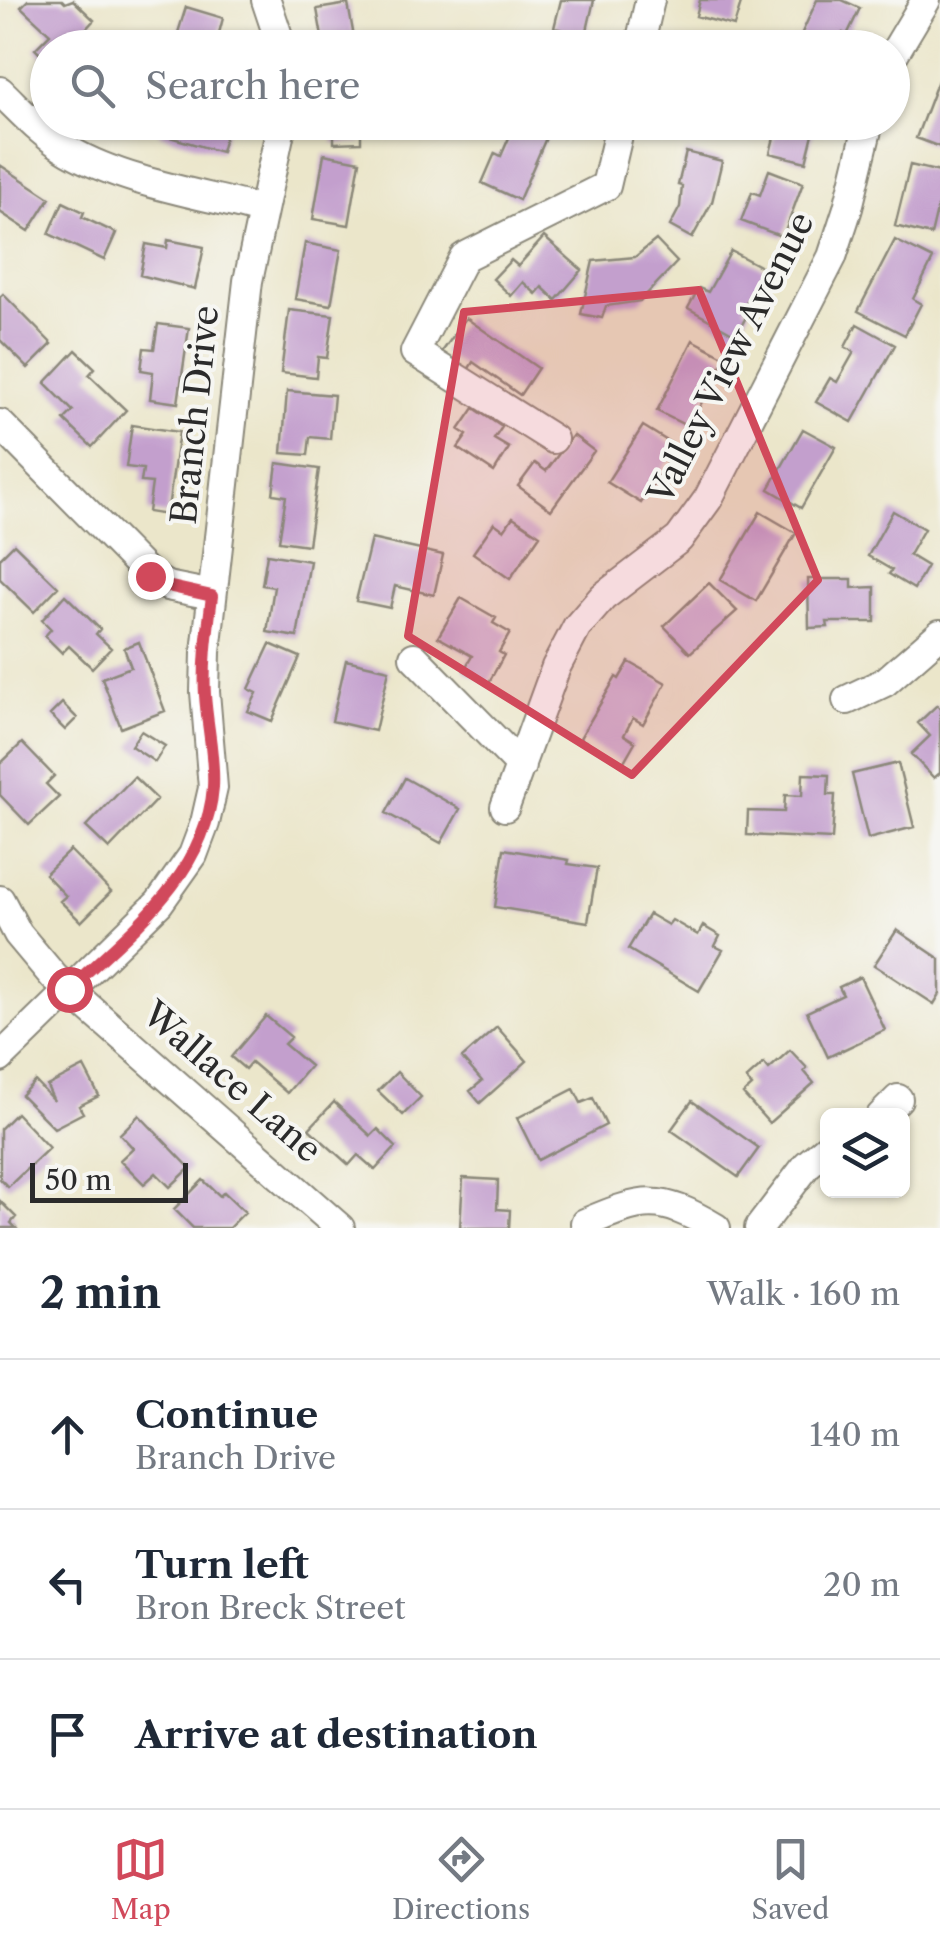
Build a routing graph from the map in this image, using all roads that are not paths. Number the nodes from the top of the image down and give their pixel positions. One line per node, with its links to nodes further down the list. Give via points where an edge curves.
1 (266, 0): 4 (street)
2 (650, 0): 5 (street)
3 (926, 0): 6 (street)
4 (276, 30)
5 (643, 30)
6 (908, 30)
7 (0, 91): 8 (street)
8 (30, 120)
9 (55, 140): 13 (street, via 98,165)
10 (278, 140): 13 (street, Branch Drive)
11 (617, 140): 15 (street, via 606,186 464,257 415,352)
12 (864, 140): 20 (street, Valley View Avenue, via 832,257 708,499 679,539 603,597 578,627 556,667)
13 (261, 210): 16 (street, Branch Drive, via 244,304)
14 (0, 424): 16 (street, via 150,576)
15 (553, 438)
16 (212, 596): 23 (street, Branch Drive, via 205,692 212,788 199,840 159,903)
17 (940, 634): 19 (street, via 886,682)
18 (414, 657): 20 (street)
19 (848, 700)
20 (521, 766): 21 (street, Valley View Avenue)
21 (505, 807)
22 (0, 900): 23 (street, Wallace Lane, via 28,947)
23 (69, 989): 24 (street, Branch Drive); 27 (street, Wallace Lane)
24 (0, 1058)
25 (820, 1154): 29 (street)
26 (585, 1223): 28 (street, via 625,1206 656,1203)
27 (340, 1228)
28 (716, 1228)
29 (760, 1228)

